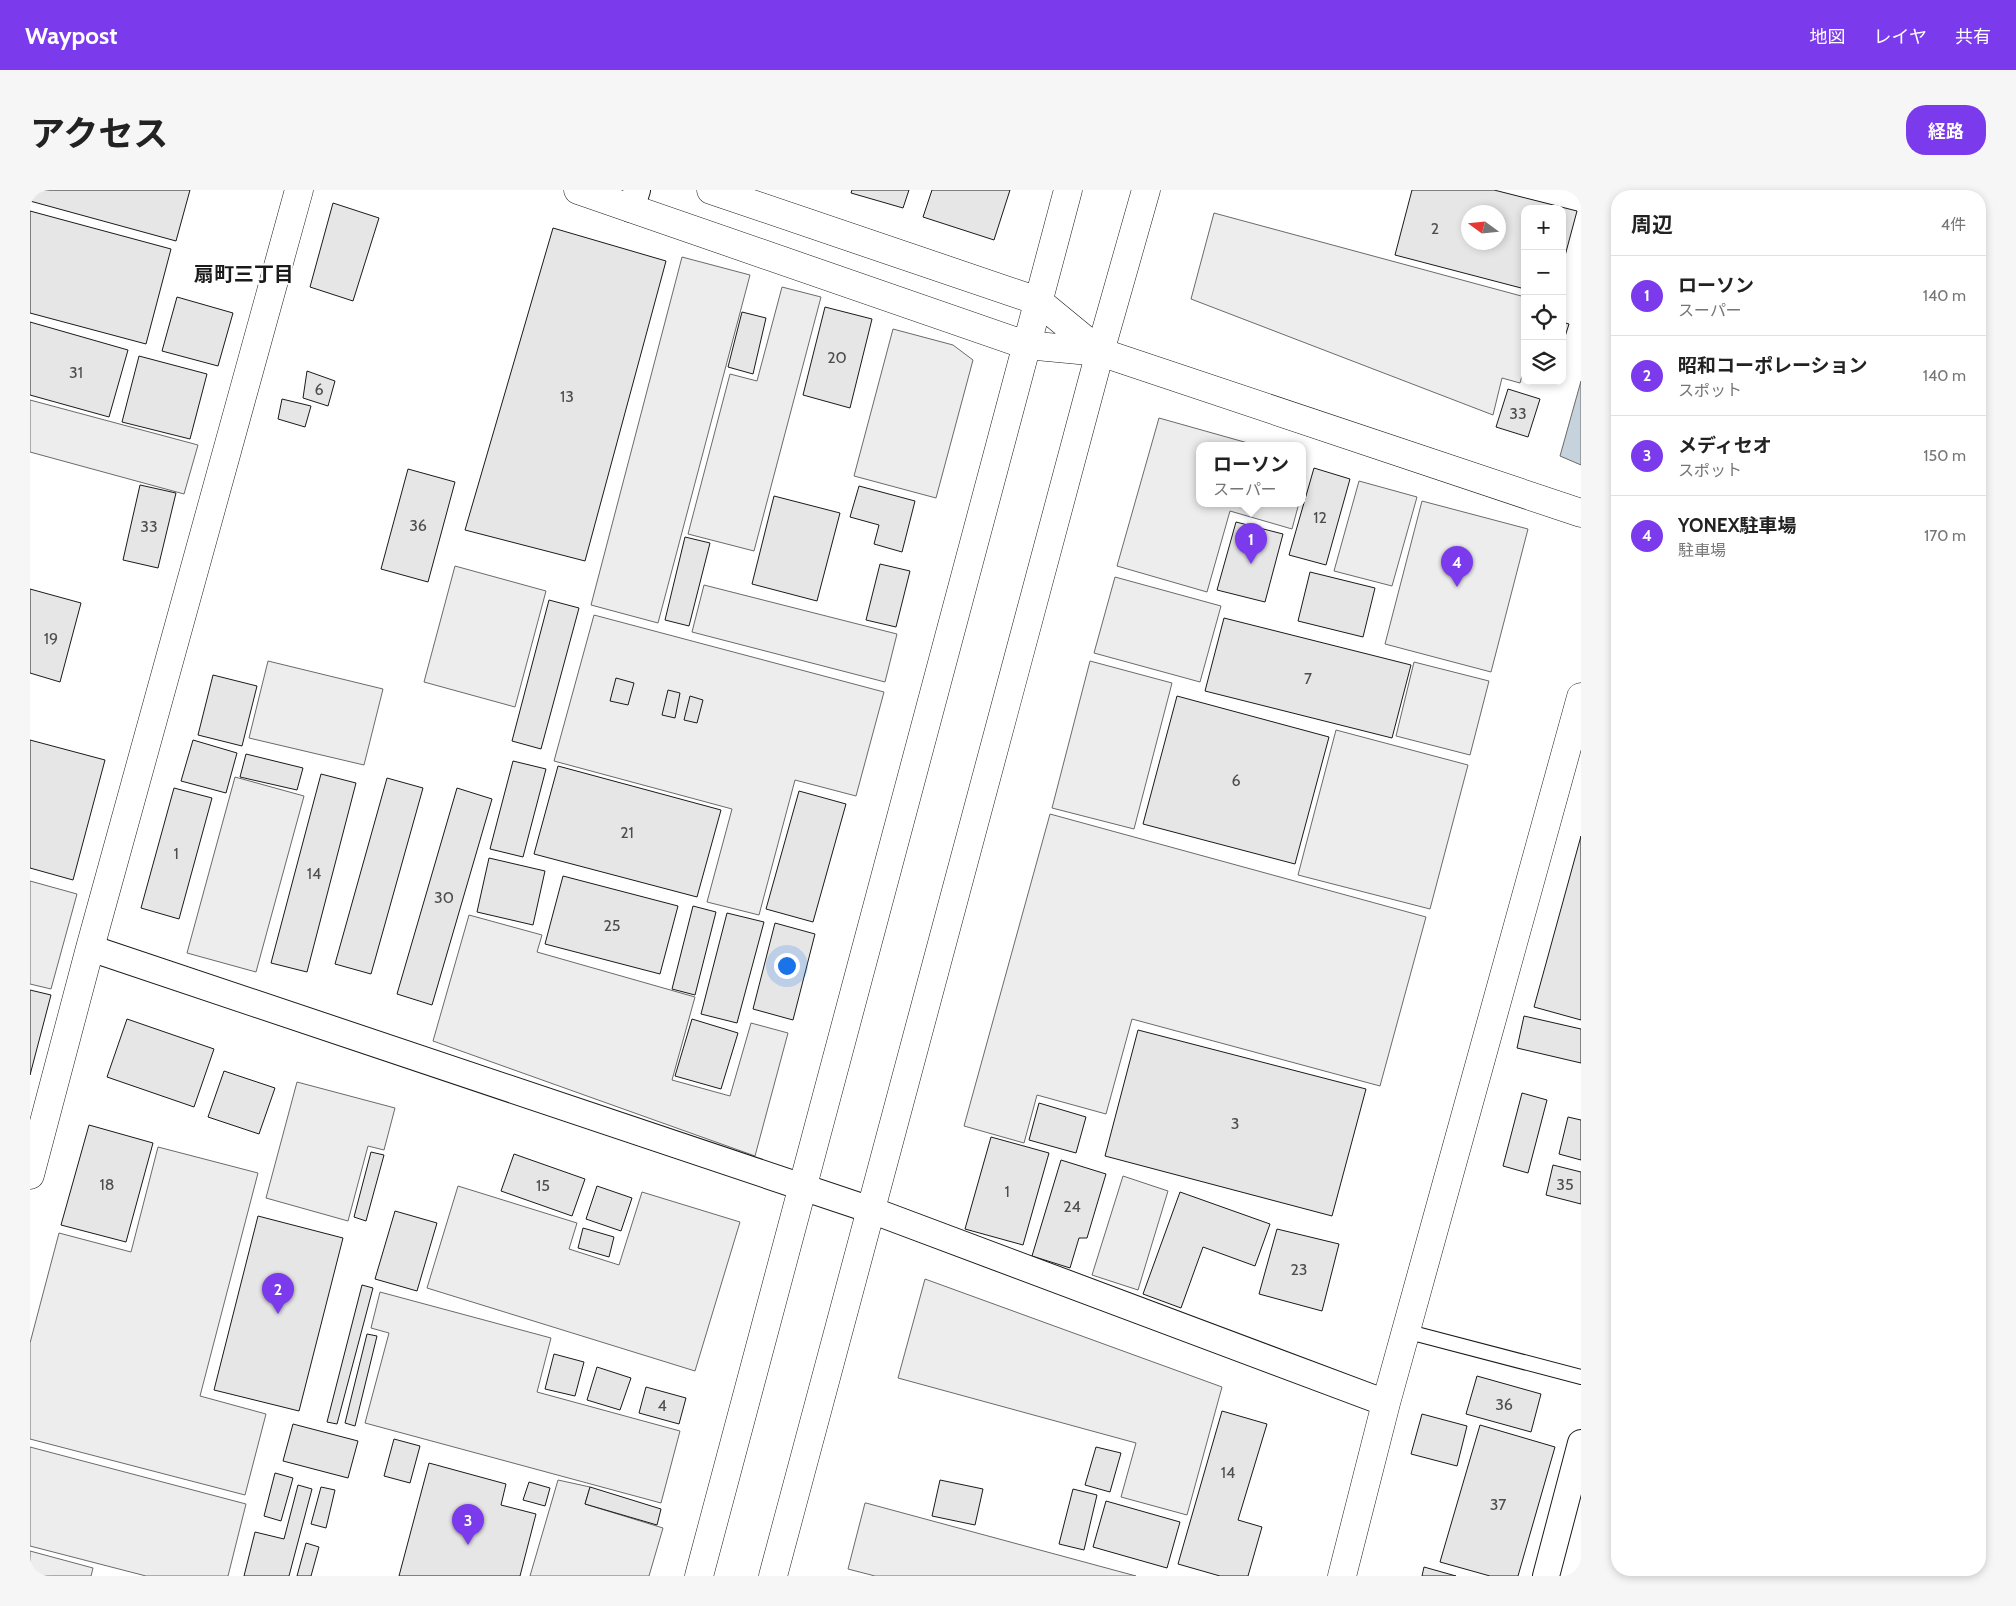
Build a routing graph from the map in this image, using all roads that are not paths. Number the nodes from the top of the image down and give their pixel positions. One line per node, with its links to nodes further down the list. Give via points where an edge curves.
1 (300, 190): 12 (street)
2 (578, 190): 6 (street)
3 (711, 190): 7 (street)
4 (1068, 190): 7 (street)
5 (1146, 190): 9 (street)
6 (634, 199): 8 (street)
7 (1038, 301): 8 (street); 9 (street)
8 (1026, 345): 9 (street); 14 (street)
9 (1100, 352): 10 (street); 15 (street)
10 (1581, 514)
11 (1581, 697): 16 (street)
12 (90, 948): 13 (street); 14 (street)
13 (30, 1175)
14 (802, 1188): 15 (street); 20 (street)
15 (871, 1210): 18 (street); 21 (street)
16 (1406, 1331): 17 (lane); 18 (street)
17 (1581, 1377)
18 (1386, 1403): 22 (street)
19 (1581, 1443): 23 (street)
20 (700, 1576)
21 (773, 1576)
22 (1342, 1576)
23 (1546, 1576)

